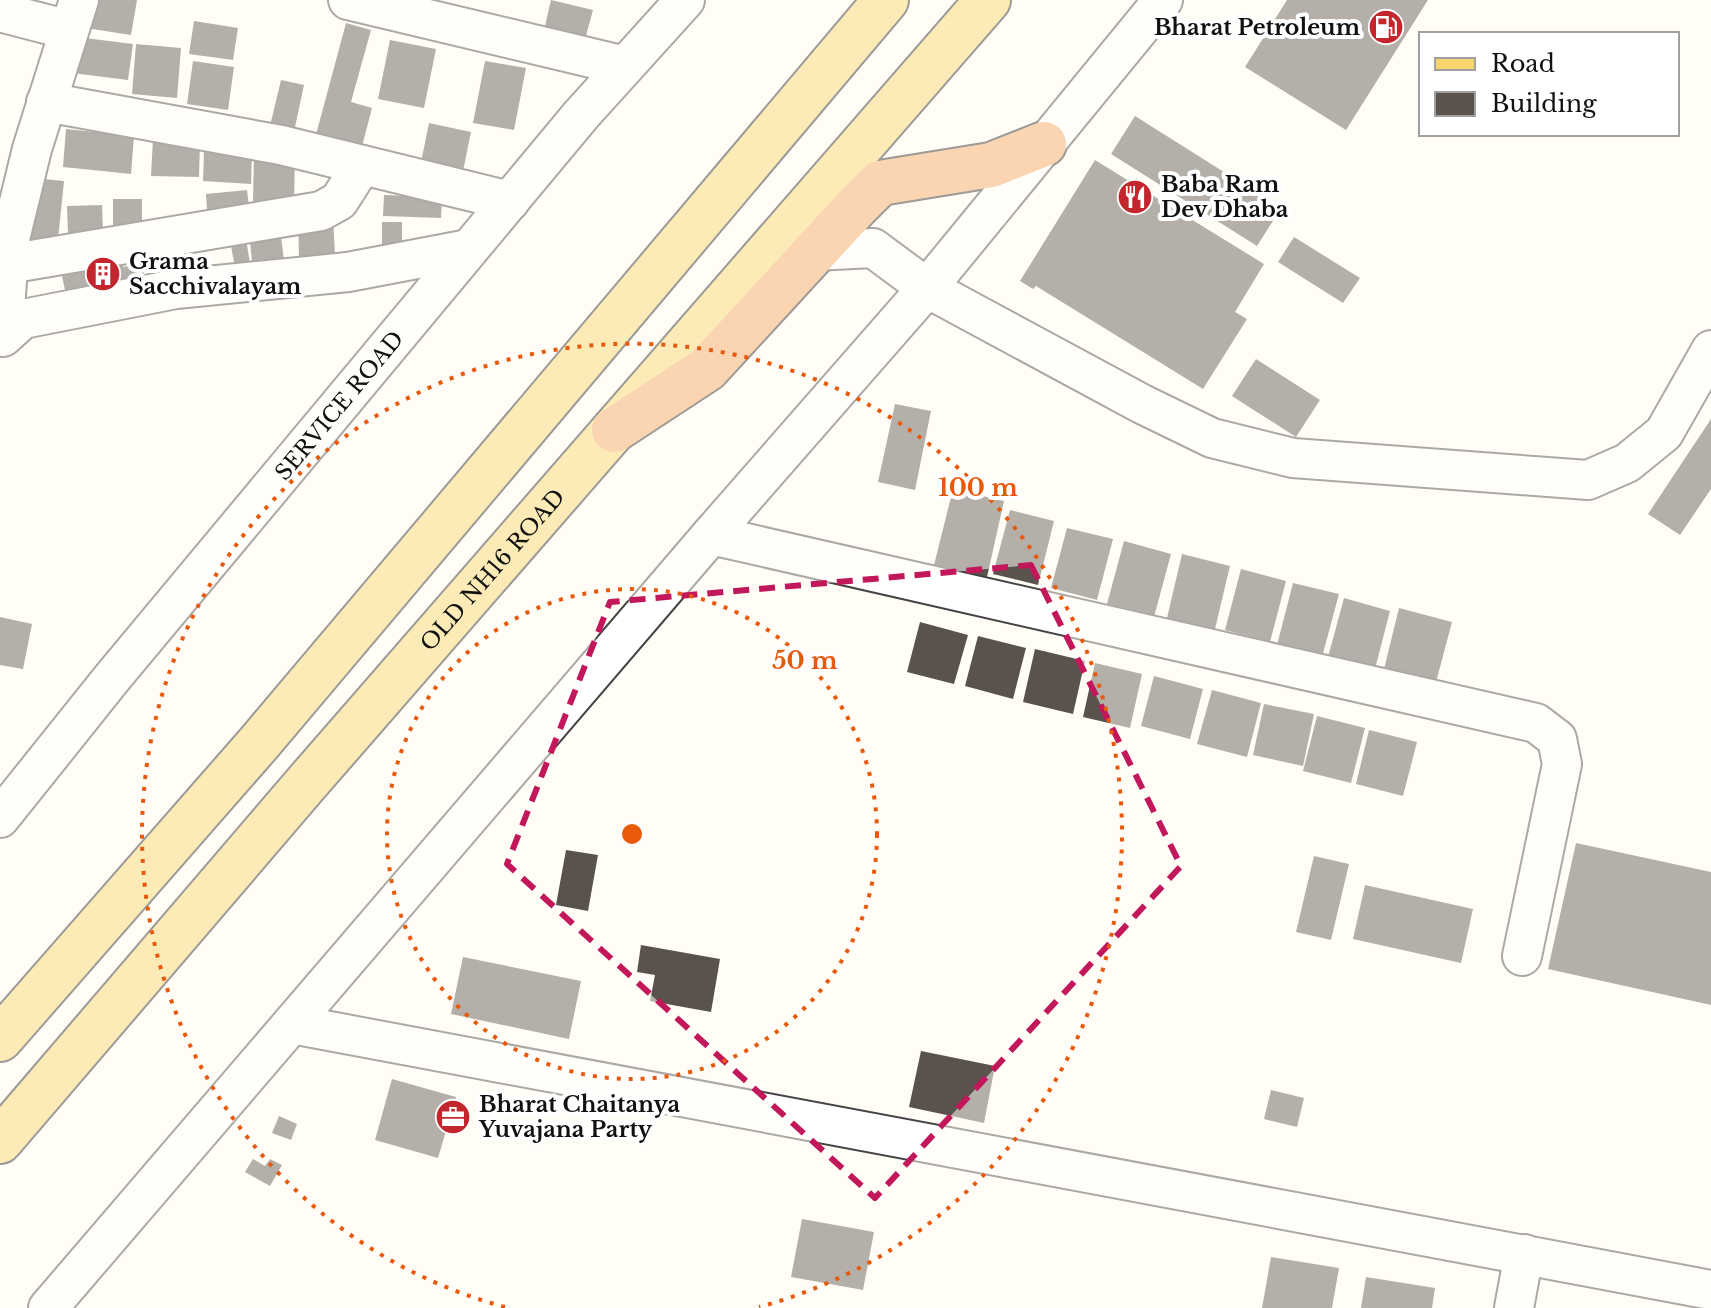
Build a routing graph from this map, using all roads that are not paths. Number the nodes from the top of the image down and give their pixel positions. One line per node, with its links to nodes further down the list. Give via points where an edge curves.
1 (348, 0): 8 (street)
2 (685, 0): 8 (street, SERVICE ROAD)
3 (886, 0): 25 (main road, via 259,743)
4 (988, 0): 20 (main road, OLD NH16 ROAD)
5 (1163, 0): 10 (street)
6 (0, 12): 7 (street)
7 (74, 15): 9 (street)
8 (625, 66): 13 (street, SERVICE ROAD)
9 (46, 102): 11 (street); 12 (street)
10 (1044, 144): 16 (highway, via 991,165 880,183); 17 (street)
11 (16, 146): 14 (street)
12 (362, 165): 13 (street); 14 (street, via 339,201 321,211)
13 (510, 201): 15 (street, SERVICE ROAD)
14 (6, 247): 18 (street)
15 (469, 249): 18 (street, via 348,272 176,289 23,319); 22 (street, SERVICE ROAD)
16 (815, 251): 17 (street, via 873,248); 20 (highway, via 707,369)
17 (927, 288): 19 (street, via 1212,438 1293,458 1588,480 1627,463 1664,433); 21 (street)
18 (1, 345)
19 (1711, 350)
20 (614, 430): 26 (main road, OLD NH16 ROAD)
21 (711, 535): 23 (street, via 1536,723 1557,739 1562,764); 24 (street)
22 (0, 818)
23 (1522, 956)
24 (292, 1024): 27 (street); 29 (street)
25 (0, 1039)
26 (0, 1141)
27 (1524, 1254): 28 (street); 30 (street)
28 (1711, 1290)
29 (48, 1308)
30 (1514, 1308)

